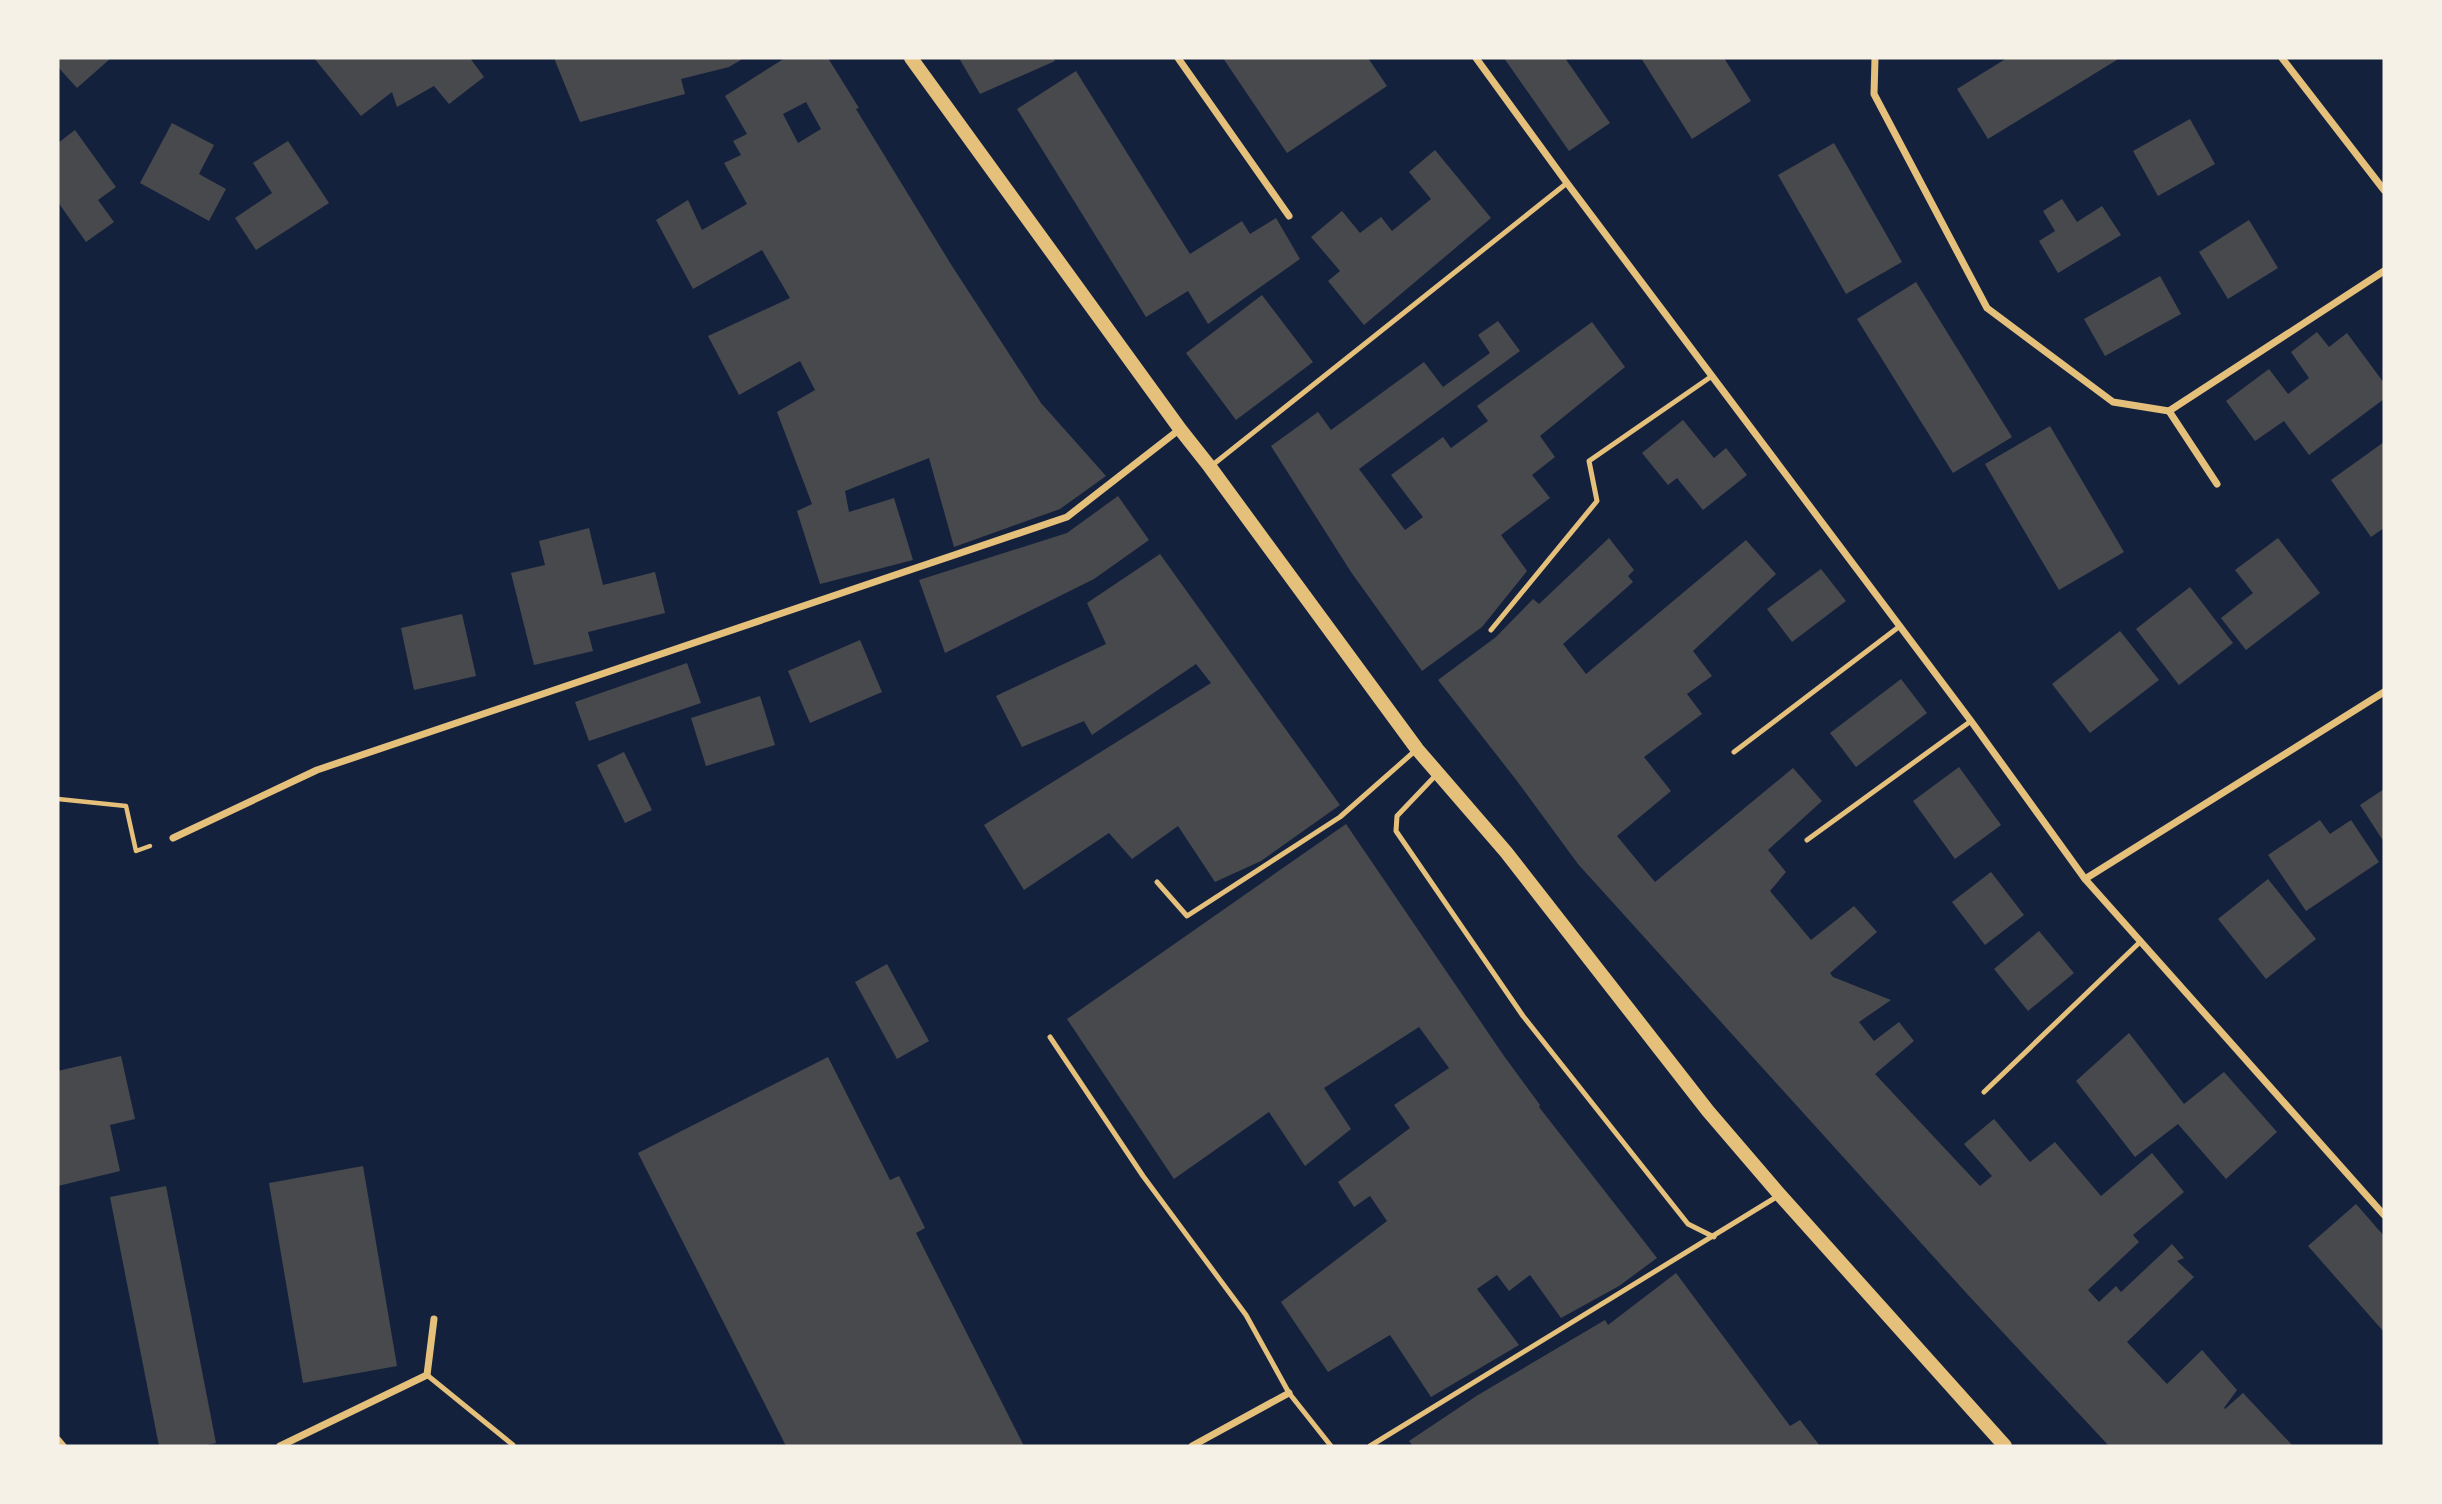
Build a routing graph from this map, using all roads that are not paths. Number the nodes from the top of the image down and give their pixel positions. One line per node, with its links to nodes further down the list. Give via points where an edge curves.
1 (911, 58): 12 (main road)
2 (1178, 58): 8 (street)
3 (1476, 58): 6 (street)
4 (1875, 58): 11 (street, via 1874,94 1987,308 2113,402)
5 (2282, 58): 7 (street)
6 (1567, 183): 10 (street); 13 (lane)
7 (2384, 190)
8 (1289, 216)
9 (2384, 271): 11 (street)
10 (1712, 376): 15 (street); 16 (lane, via 1589,461 1597,501)
11 (2169, 411): 14 (street)
12 (1180, 429): 13 (main road); 22 (street, via 1067,517 317,770)
13 (1210, 467): 19 (main road)
14 (2217, 484)
15 (1900, 626): 18 (street); 20 (lane)
16 (1491, 630)
17 (2384, 692): 24 (street)
18 (1972, 721): 23 (lane); 24 (street)
19 (1417, 749): 21 (main road); 25 (lane, via 1340,817 1186,916)
20 (1734, 752)
21 (1439, 773): 29 (main road); 31 (lane, via 1397,816 1396,831 1523,1016 1688,1224)
22 (173, 838)
23 (1807, 840)
24 (2085, 879): 26 (street)
25 (1157, 882)
26 (2141, 942): 28 (lane); 30 (street)
27 (1050, 1037): 34 (lane, via 1245,1315)
28 (1984, 1092)
29 (1780, 1195): 31 (lane); 42 (main road)
30 (2384, 1215)
31 (1714, 1237): 41 (lane)
32 (434, 1319): 33 (street)
33 (426, 1375): 36 (lane); 38 (street)
34 (1289, 1393): 39 (street); 40 (lane)
35 (58, 1440): 37 (street)
36 (513, 1445)
37 (63, 1446)
38 (280, 1446)
39 (1192, 1446)
40 (1331, 1446)
41 (1370, 1446)
42 (2005, 1446)

